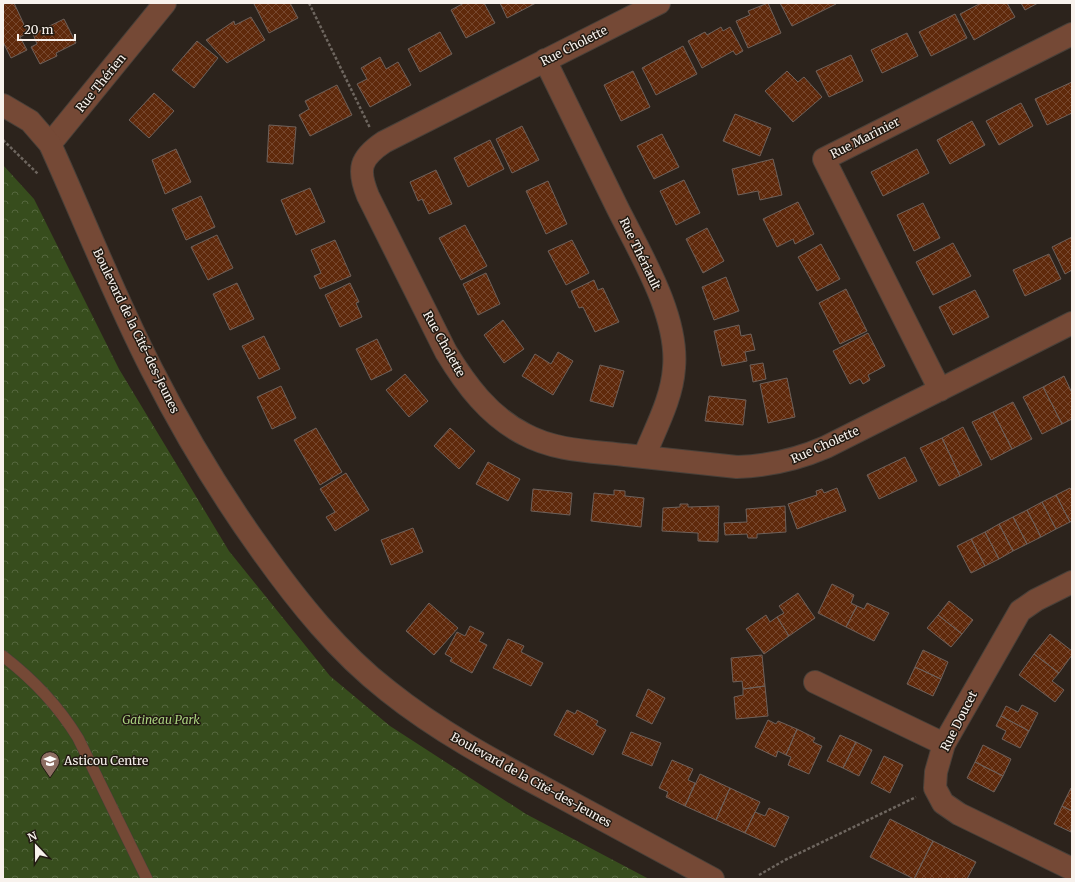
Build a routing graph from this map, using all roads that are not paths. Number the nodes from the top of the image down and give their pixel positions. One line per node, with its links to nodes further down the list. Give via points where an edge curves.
1 (165, 3): 6 (street, Rue Thérien)
2 (659, 3): 4 (street, Rue Cholette)
3 (1072, 34): 8 (street, Rue Marinier, via 824,159)
4 (545, 60): 9 (street, Rue Thériault, via 655,285 671,326 675,355 671,389); 9 (street, Rue Cholette, via 378,146 364,159 362,181 446,352 490,411 525,435 545,443 572,449)
5 (3, 105): 6 (street, Boulevard de la Cité-des-Jeunes, via 30,121)
6 (50, 144): 16 (street, Boulevard de la Cité-des-Jeunes, via 132,329 179,421 247,530 286,584 332,639 387,690 446,732 483,755)
7 (1072, 323): 8 (street, Rue Cholette)
8 (940, 390): 9 (street, Rue Cholette, via 819,450 783,463 737,467)
9 (644, 457)
10 (1072, 582): 13 (street, Rue Doucet, via 1020,611)
11 (3, 656): 15 (lane, via 34,681 66,717)
12 (815, 682): 13 (street)
13 (944, 744): 14 (street, Rue Doucet, via 936,772 935,788 943,803 959,814)
14 (1072, 869)
15 (147, 879)
16 (713, 879)

